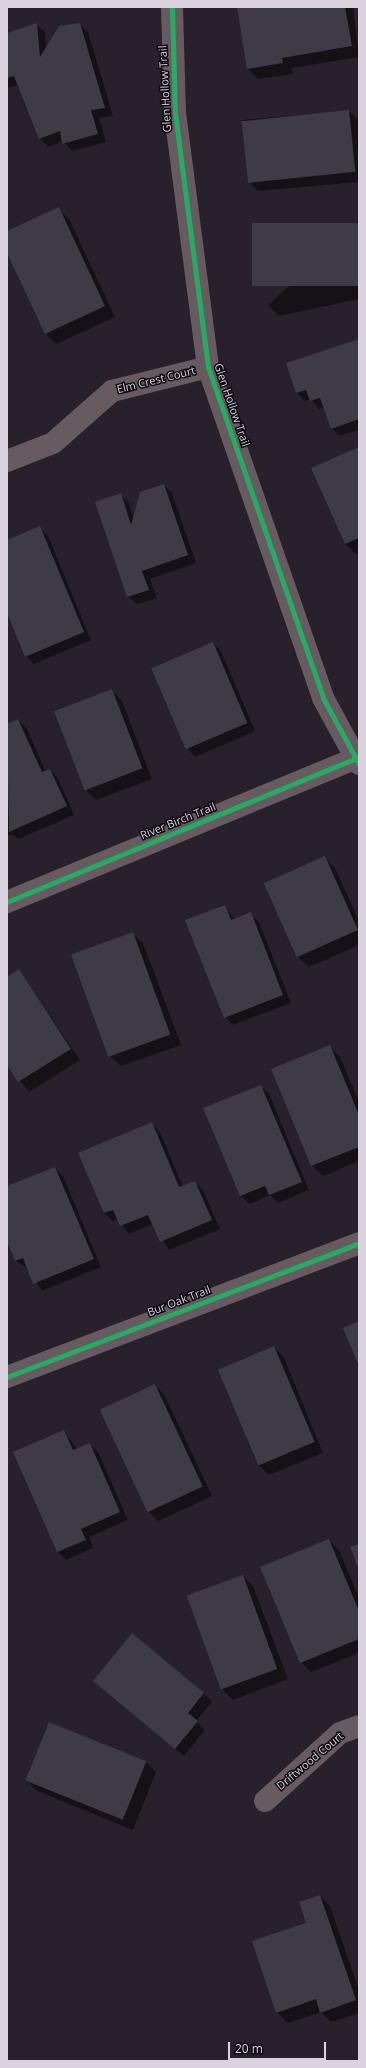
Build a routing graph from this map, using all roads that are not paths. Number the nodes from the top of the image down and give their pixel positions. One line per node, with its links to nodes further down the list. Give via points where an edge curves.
1 (172, 7): 2 (street, Glen Hollow Trail, via 175,113)
2 (208, 367): 3 (street, Elm Crest Court, via 112,391 53,444); 4 (street, Glen Hollow Trail, via 323,698)
3 (7, 461)
4 (357, 761): 5 (street, River Birch Trail)
5 (7, 902)
6 (359, 1243): 7 (street, Bur Oak Trail)
7 (7, 1377)
8 (359, 1726): 9 (street, Driftwood Court, via 340,1733)
9 (264, 1801)

